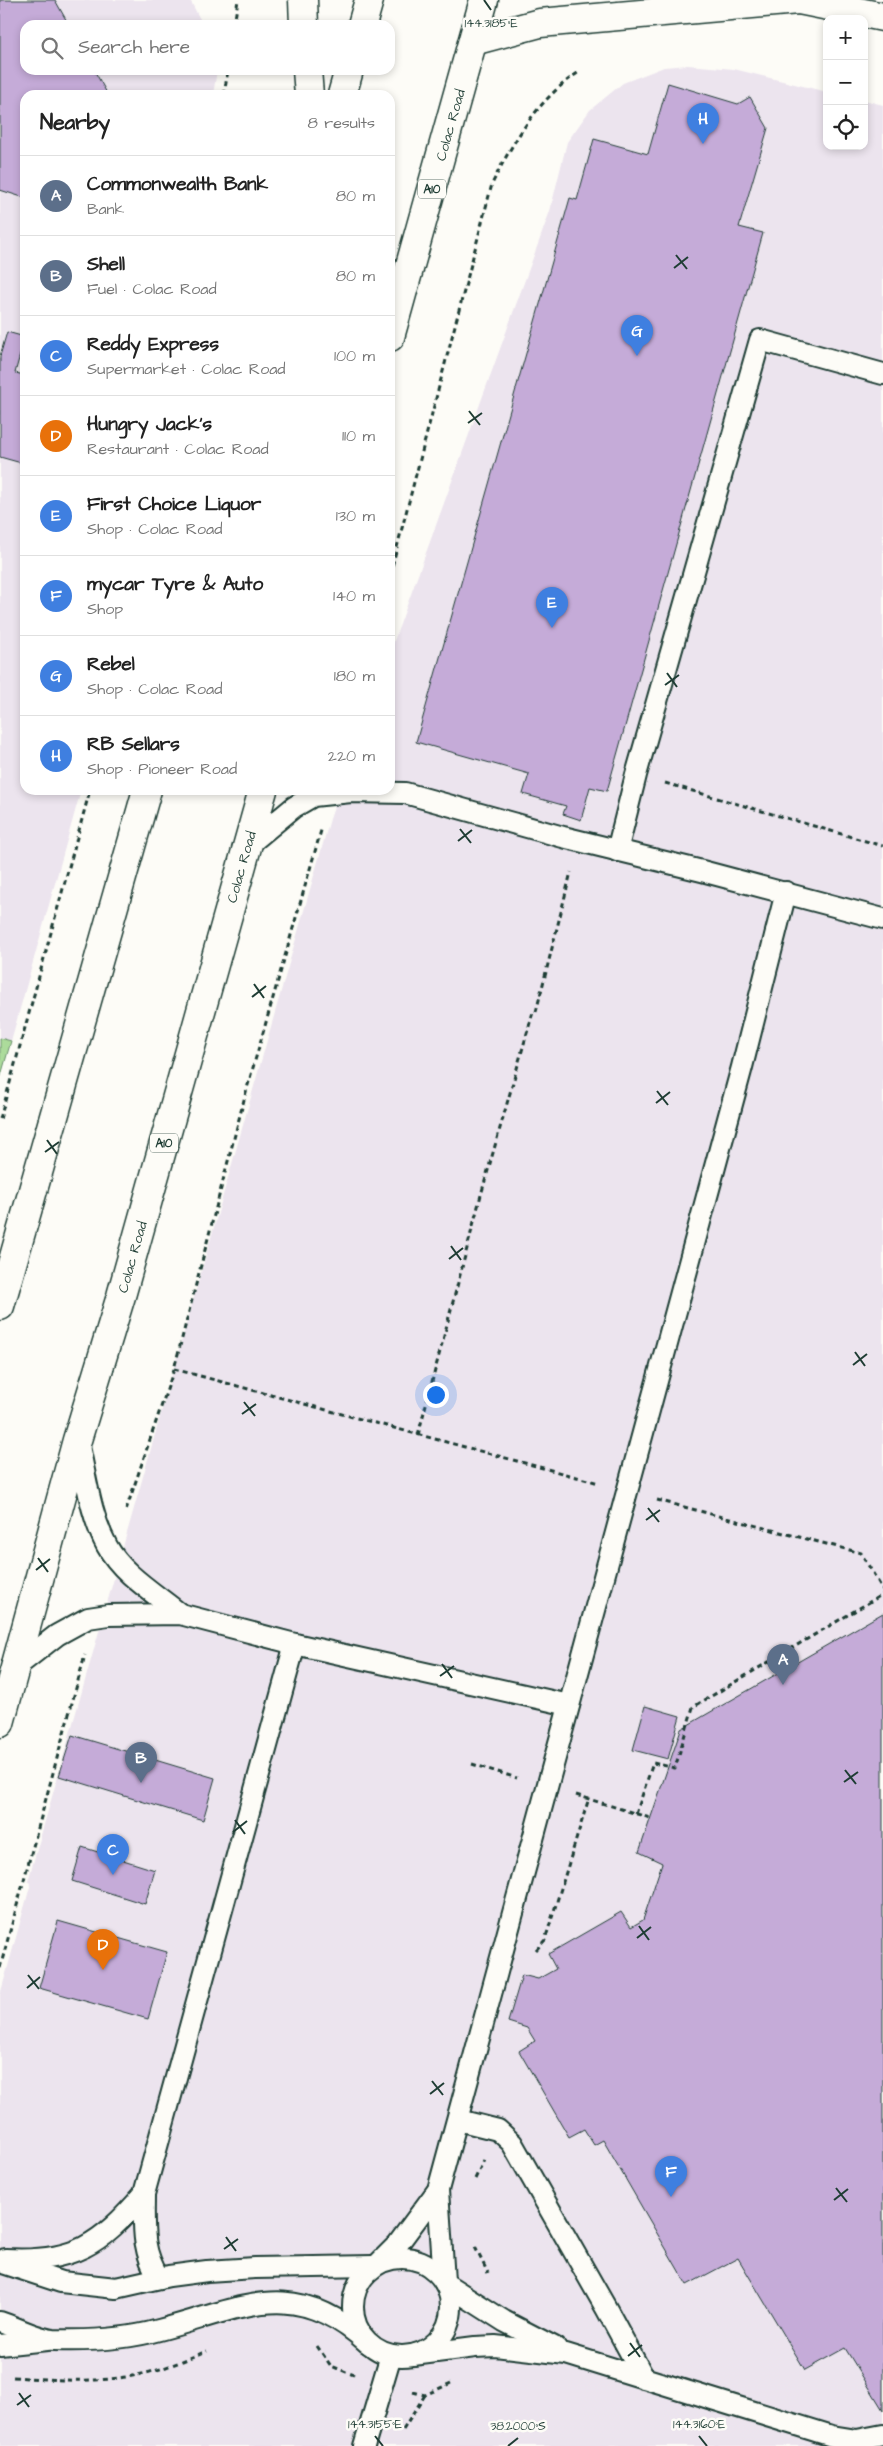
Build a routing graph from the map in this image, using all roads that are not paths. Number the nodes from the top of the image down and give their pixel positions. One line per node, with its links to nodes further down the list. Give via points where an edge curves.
1 (303, 0): 6 (main road)
2 (369, 0): 7 (main road)
3 (484, 0): 8 (main road, Colac Road / A10)
4 (798, 0): 5 (main road); 8 (main road, via 540,23)
5 (883, 17)
6 (304, 20)
7 (363, 20)
8 (473, 40): 13 (main road, Colac Road / A10)
9 (307, 75): 11 (main road)
10 (348, 75): 12 (main road)
11 (309, 90)
12 (343, 90)
13 (395, 319)
14 (883, 374): 20 (lane, via 760,340)
15 (398, 787): 20 (lane)
16 (146, 795): 23 (main road)
17 (262, 795): 19 (main road, Colac Road / A10)
18 (319, 795): 19 (lane, via 294,807)
19 (247, 846): 24 (main road, Colac Road / A10, via 121,1296)
20 (617, 852): 21 (lane)
21 (786, 892): 22 (lane); 28 (lane, via 742,1068)
22 (883, 919)
23 (0, 1306)
24 (77, 1440): 25 (lane, via 96,1519 107,1546 127,1570); 27 (main road, Colac Road / A10)
25 (180, 1614): 26 (lane); 27 (lane, via 88,1618 57,1635)
26 (295, 1644): 28 (lane); 32 (lane)
27 (16, 1667): 29 (main road, Colac Road / A10)
28 (569, 1704): 30 (lane)
29 (0, 1723)
30 (458, 2120): 31 (lane); 44 (lane, via 498,2130 512,2143)
31 (438, 2190): 34 (lane, via 398,2244); 36 (lane)
32 (144, 2194): 33 (lane, via 112,2228 79,2251 49,2258); 35 (lane, via 145,2248)
33 (0, 2260): 35 (lane, via 47,2279 84,2286 116,2288)
34 (377, 2264): 35 (lane, via 248,2268); 36 (lane, via 398,2257 416,2259 432,2267); 39 (lane, via 360,2280 353,2298 356,2327)
35 (158, 2278)
36 (445, 2282): 41 (lane, via 504,2321); 43 (lane, via 450,2293 451,2310 447,2328 437,2342)
37 (0, 2322): 38 (lane)
38 (52, 2340): 39 (lane, via 95,2339 157,2331 242,2306 276,2302 307,2305 329,2313); 40 (lane)
39 (368, 2343): 42 (lane)
40 (0, 2345)
41 (566, 2354): 43 (lane, via 484,2346); 44 (lane)
42 (391, 2355): 43 (lane); 46 (lane)
43 (413, 2355)
44 (644, 2378): 45 (lane, via 832,2436 863,2440)
45 (883, 2435)
46 (364, 2446)

